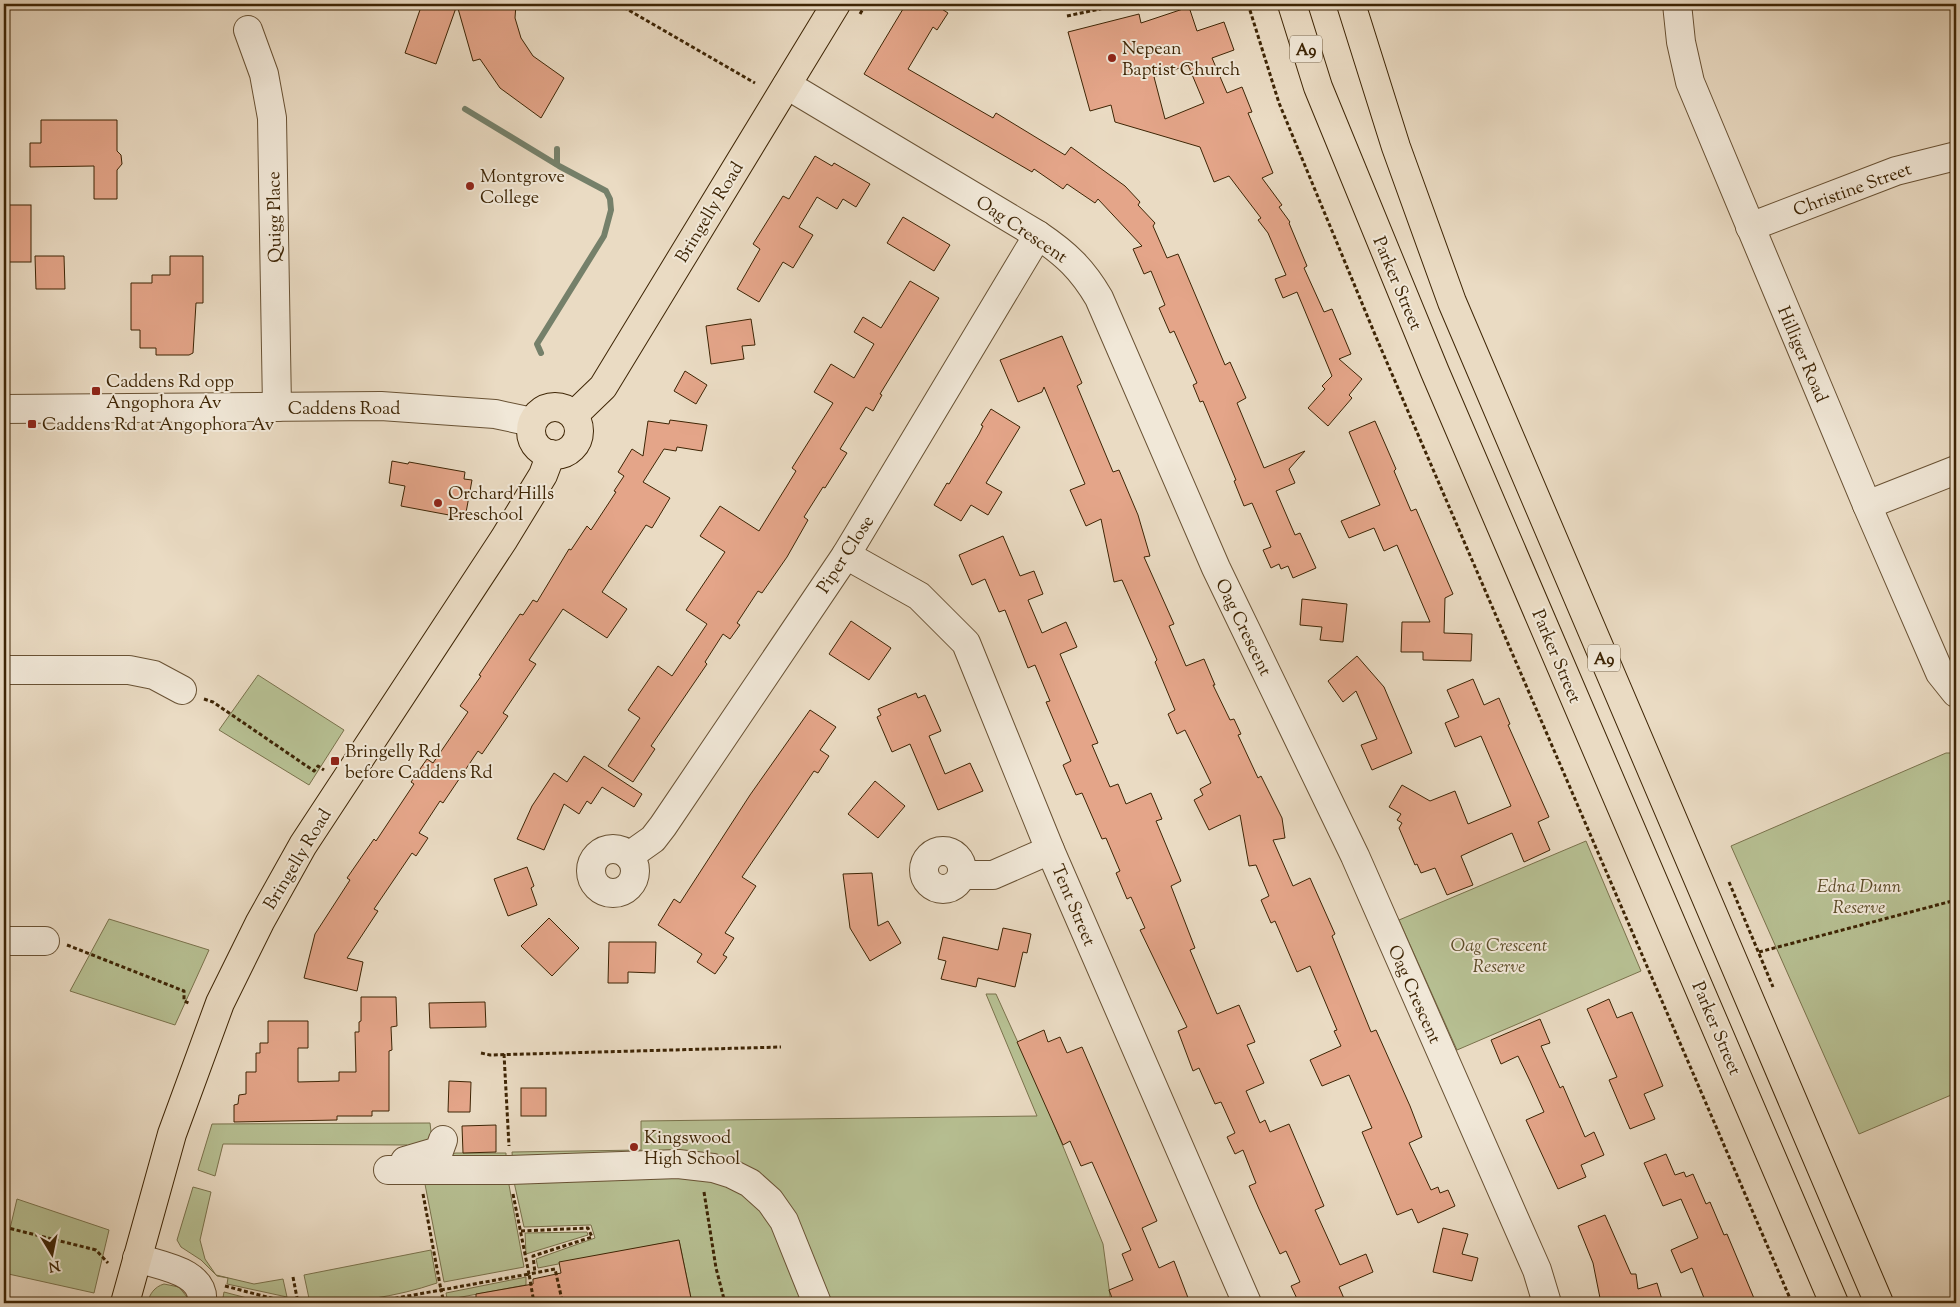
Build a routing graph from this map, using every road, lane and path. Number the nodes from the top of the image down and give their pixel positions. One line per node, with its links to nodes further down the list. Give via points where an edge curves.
1 (618, 4): 10 (path)
2 (836, 4): 11 (main road, Bringelly Road)
3 (1123, 4): 8 (path)
4 (1248, 4): 60 (path, via 1279,102 1372,328)
5 (1292, 4): 61 (main road, Parker Street / A9, via 1318,87 1435,372)
6 (1351, 4): 33 (main road, A9, via 1396,147 1452,302)
7 (1677, 4): 13 (street, Hilliger Road, via 1690,82)
8 (1067, 16)
9 (248, 30): 15 (street, Quigg Place, via 264,74 272,118)
10 (755, 83)
11 (787, 84): 14 (street, Oag Crescent); 17 (main road, Bringelly Road, via 603,387)
12 (1956, 156): 13 (street, Christine Street, via 1896,171)
13 (1750, 227): 21 (street, Hilliger Road)
14 (1038, 235): 22 (street, Piper Close); 59 (street, Oag Crescent, via 1063,252 1085,274 1099,298 1216,568 1354,856 1537,1270)
15 (278, 407): 16 (street, Caddens Road); 18 (street, Caddens Road, via 381,406 494,414)
16 (4, 409)
17 (574, 415): 18 (main road, via 551,407 543,409); 19 (main road, via 579,431 574,446 567,452)
18 (532, 422): 19 (main road, via 532,439 536,446)
19 (551, 454): 42 (main road, Bringelly Road, via 543,475 504,539 304,845 260,922 220,1003 175,1126)
20 (1956, 470): 21 (street)
21 (1867, 505): 25 (street, Hilliger Road, via 1940,673)
22 (846, 555): 27 (street, Tent Street, via 919,596 966,644); 28 (street, Piper Close, via 663,826 653,839)
23 (4, 670): 24 (street, via 129,670 154,675)
24 (182, 690): 26 (path, via 212,702 314,771 318,766)
25 (1956, 694)
26 (324, 771)
27 (1050, 850): 29 (street, via 994,875); 58 (street, Tent Street)
28 (629, 856)
29 (962, 875)
30 (1956, 900): 33 (path)
31 (4, 941): 32 (street)
32 (45, 941): 34 (path, via 76,947 184,991 184,1001)
33 (1734, 960): 62 (main road, A9)
34 (190, 1003)
35 (781, 1046): 36 (path, via 490,1055)
36 (481, 1052)
37 (443, 1140): 39 (street, via 439,1151 400,1162 388,1170)
38 (701, 1166): 39 (street); 56 (path, via 716,1268); 57 (street, via 732,1174 750,1183 770,1201 784,1221)
39 (419, 1170): 47 (path)
40 (4, 1227): 43 (path, via 96,1250)
41 (521, 1230): 44 (path, via 588,1228 592,1237 533,1256)
42 (137, 1258): 48 (street, via 192,1278 202,1291); 50 (main road, Bringelly Road)
43 (108, 1263)
44 (535, 1273): 45 (path); 49 (path, via 555,1269)
45 (529, 1274): 47 (path); 55 (path)
46 (293, 1277): 52 (path)
47 (441, 1290): 53 (path); 54 (path)
48 (212, 1295): 51 (path)
49 (562, 1300)
50 (125, 1303)
51 (290, 1303)
52 (298, 1303)
53 (369, 1303)
54 (444, 1303)
55 (534, 1303)
56 (725, 1303)
57 (817, 1303)
58 (1247, 1303)
59 (1547, 1303)
60 (1792, 1303)
61 (1834, 1303)
62 (1879, 1303)

